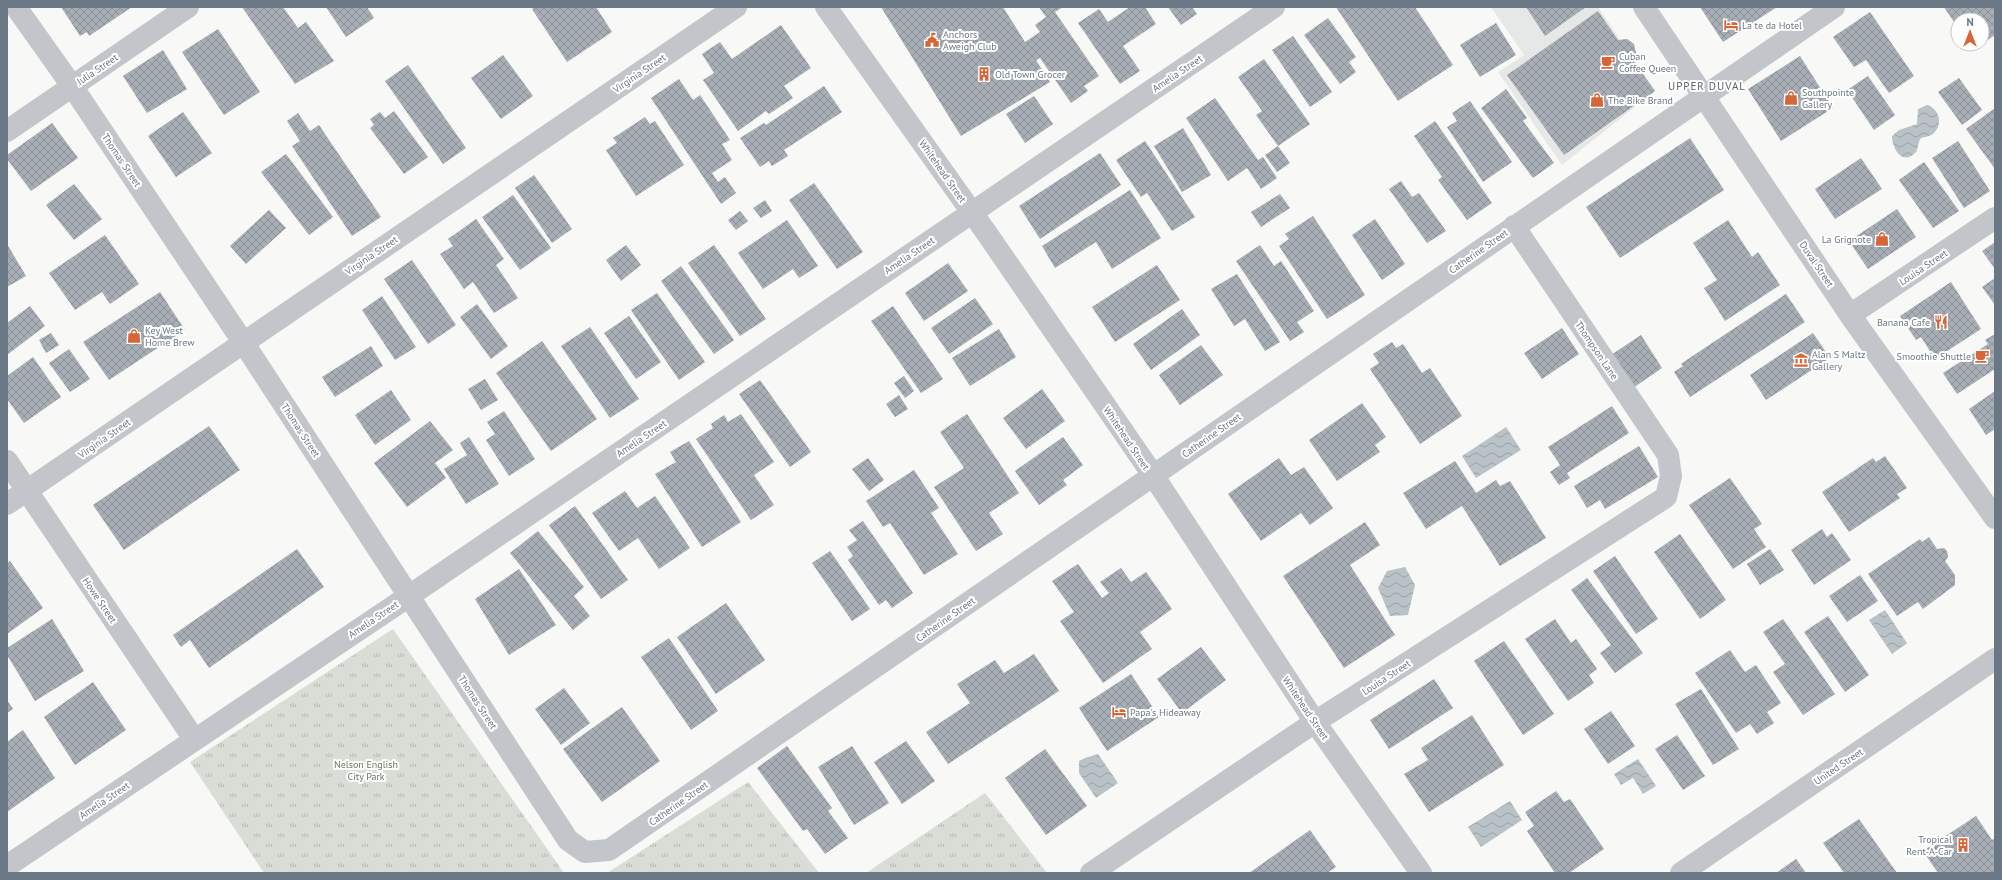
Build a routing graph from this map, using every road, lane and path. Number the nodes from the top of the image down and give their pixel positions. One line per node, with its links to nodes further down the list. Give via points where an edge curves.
1 (16, 7): 8 (street, Thomas Street)
2 (188, 7): 8 (street, Julia Street)
3 (736, 7): 15 (street, Virginia Street)
4 (826, 7): 11 (street, Whitehead Street)
5 (1274, 7): 11 (street, Amelia Street)
6 (1644, 7): 9 (street, Duval Street)
7 (1834, 7): 9 (street, Catherine Street)
8 (72, 86): 10 (street, Julia Street); 15 (street, Thomas Street)
9 (1705, 96): 13 (street, Catherine Street); 14 (street, Duval Street)
10 (7, 131)
11 (972, 212): 17 (street, Whitehead Street); 22 (street, Amelia Street)
12 (1995, 218): 14 (street, Louisa Street)
13 (1514, 226): 17 (street, Catherine Street); 18 (street, Thompson Lane, via 1668,455)
14 (1850, 315): 21 (street, Duval Street)
15 (243, 342): 19 (street, Virginia Street); 22 (street, Thomas Street)
16 (7, 461): 19 (street, Howe Street)
17 (1153, 475): 24 (street, Whitehead Street); 26 (street, Catherine Street, via 609,850)
18 (1671, 476): 24 (street, Louisa Street, via 1666,497)
19 (26, 491): 20 (street, Virginia Street); 25 (street, Howe Street)
20 (7, 504)
21 (1995, 518)
22 (409, 596): 25 (street, Amelia Street); 26 (street, Thomas Street, via 568,840)
23 (1995, 659): 30 (street, United Street)
24 (1315, 722): 28 (street, Louisa Street); 29 (street, Whitehead Street)
25 (194, 739): 27 (street, Amelia Street)
26 (585, 852)
27 (7, 866)
28 (1091, 873)
29 (1421, 873)
30 (1681, 873)

